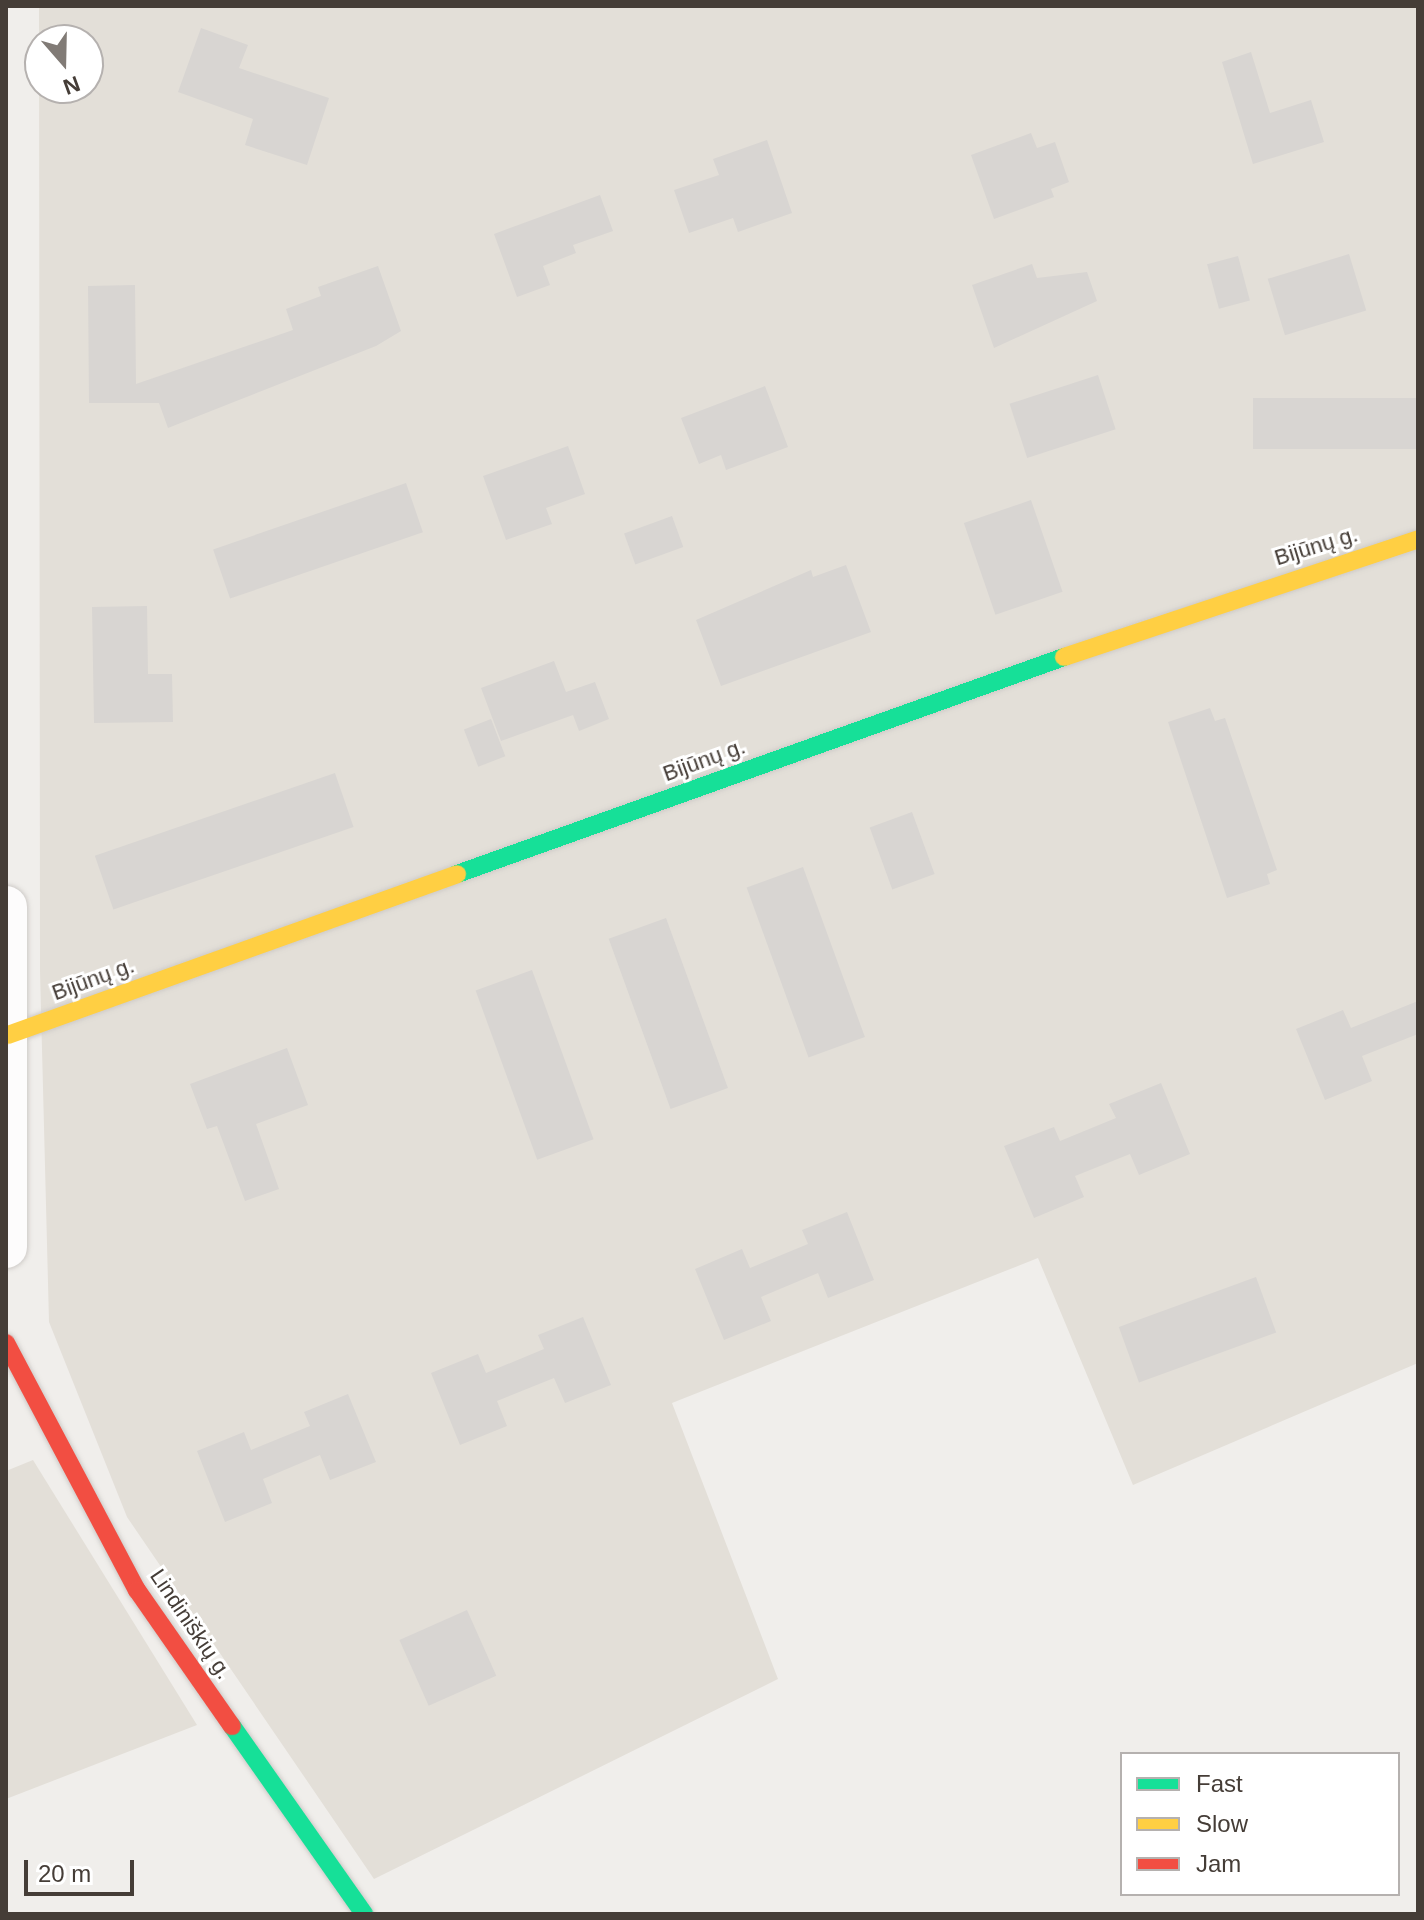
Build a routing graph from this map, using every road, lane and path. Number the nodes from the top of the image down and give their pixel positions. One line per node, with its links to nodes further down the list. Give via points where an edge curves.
1 (1418, 539): 3 (street, Bijūnų g., via 1217,602)
2 (6, 907): 3 (street)
3 (8, 1035): 4 (street)
4 (6, 1247)
5 (6, 1343): 6 (street, Lindiniškių g., via 137,1590)
6 (364, 1914)

